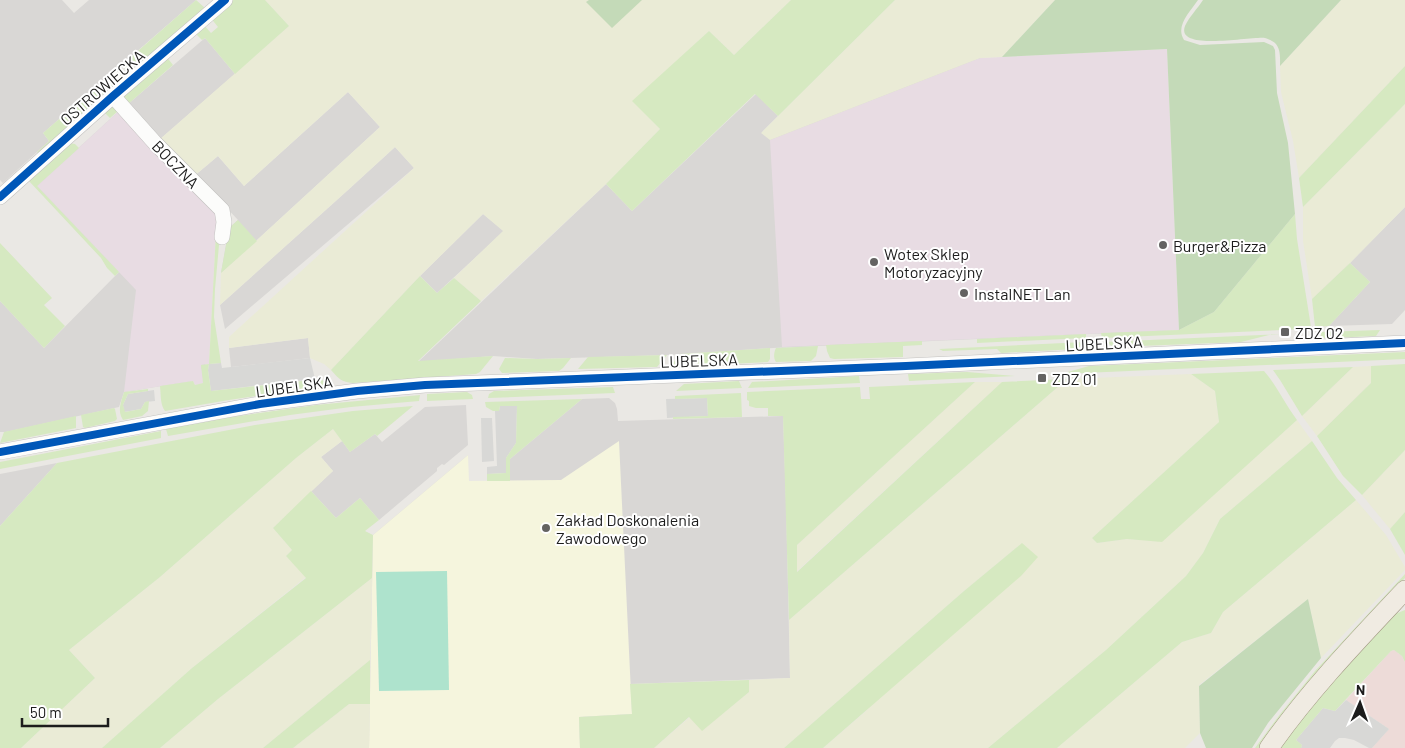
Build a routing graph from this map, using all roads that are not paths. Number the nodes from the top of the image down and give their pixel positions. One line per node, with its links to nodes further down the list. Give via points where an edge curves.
1 (224, 0): 2 (street, OSTROWIECKA)
2 (112, 96): 3 (street, OSTROWIECKA); 4 (street, BOCZNA, via 222,210)
3 (2, 191)
4 (222, 237)
5 (1405, 343): 6 (street, LUBELSKA, via 425,385 260,404)
6 (0, 452)
7 (1405, 590): 8 (main road, via 1312,692)
8 (1269, 748)

